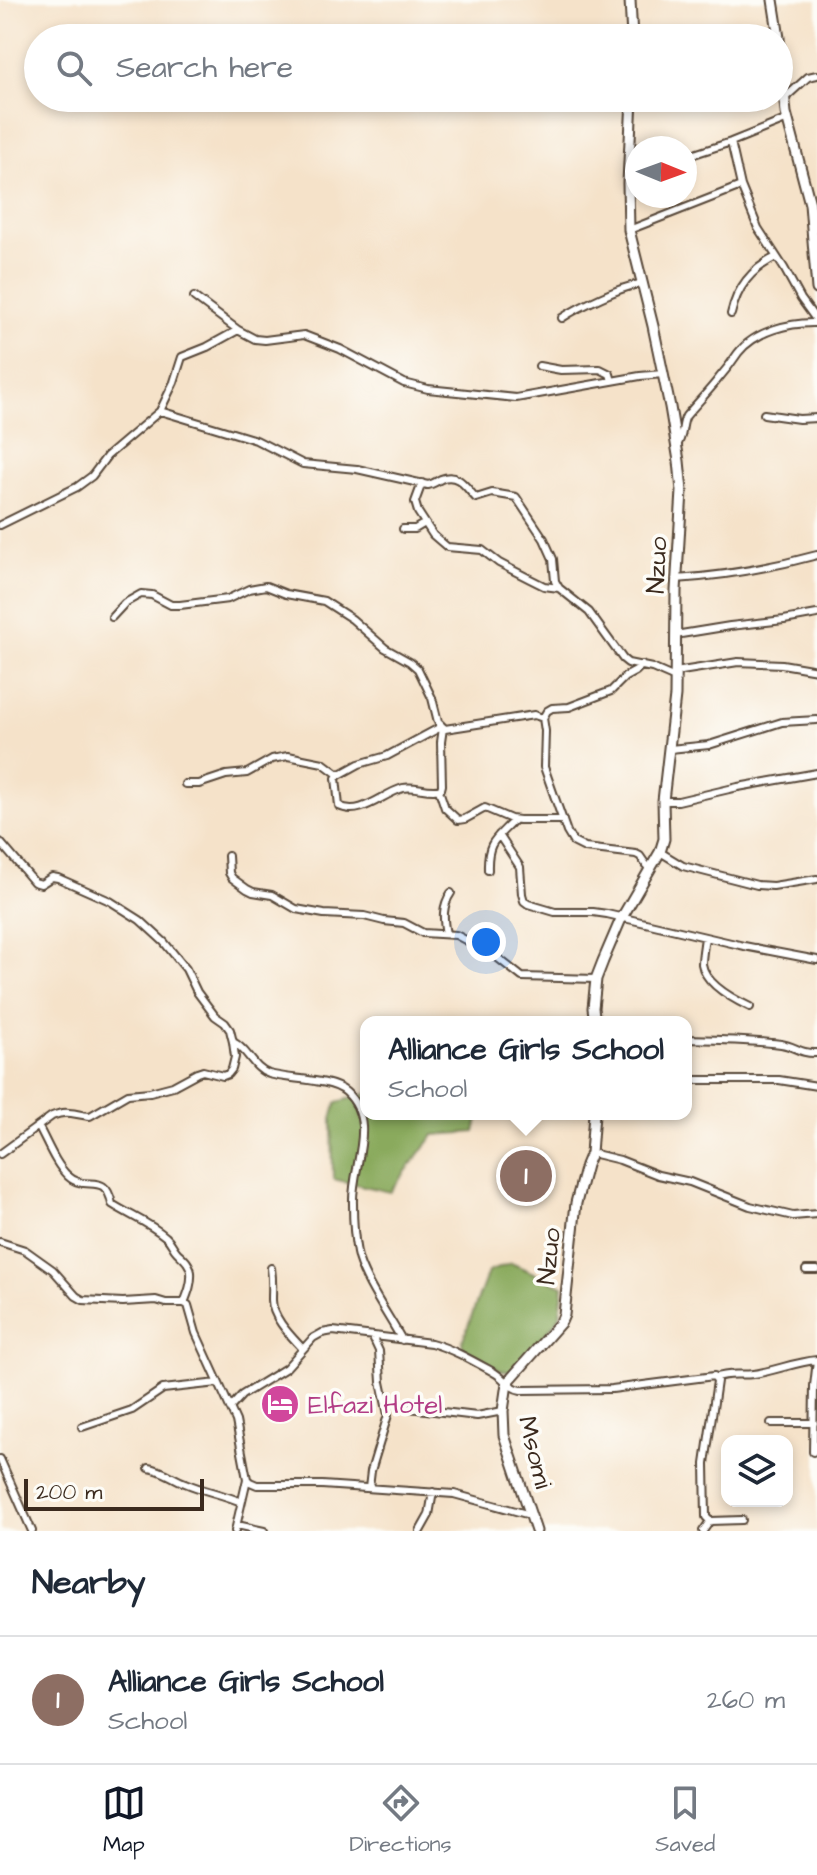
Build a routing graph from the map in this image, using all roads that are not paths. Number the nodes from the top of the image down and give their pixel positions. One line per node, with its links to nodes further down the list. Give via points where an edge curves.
1 (630, 0): 3 (street)
2 (773, 0): 4 (street)
3 (631, 24)
4 (777, 24)
5 (817, 75): 6 (street)
6 (793, 91)
7 (632, 112): 10 (street, Nzuo)
8 (787, 112): 9 (street)
9 (788, 119): 11 (street); 18 (street, via 810,204)
10 (632, 136)
11 (731, 142): 12 (street); 13 (street)
12 (697, 153)
13 (741, 186): 15 (street); 16 (street)
14 (630, 208): 15 (street, Nzuo)
15 (629, 230): 17 (street, Nzuo)
16 (776, 257): 20 (street, via 746,279); 22 (street)
17 (643, 284): 21 (street, via 618,290); 25 (street, Nzuo)
18 (817, 289)
19 (194, 297): 23 (street)
20 (731, 314)
21 (562, 318)
22 (817, 322): 30 (street, via 778,328 750,342 686,416)
23 (238, 330): 26 (street, via 255,339 314,338 404,383 428,389 516,398); 27 (street, via 182,357)
24 (539, 366): 26 (street, via 600,369)
25 (663, 374): 26 (street); 30 (street, Nzuo)
26 (612, 381)
27 (160, 411): 31 (street, via 256,440 303,464); 33 (street, via 86,481)
28 (764, 414): 29 (street)
29 (817, 418)
30 (677, 446): 36 (street, Nzuo, via 682,491)
31 (422, 483): 32 (street, via 415,502); 37 (street, via 455,478 476,498 492,493 516,497 544,539)
32 (425, 523): 34 (street); 37 (street, via 447,547 482,550 544,586)
33 (0, 525)
34 (403, 529)
35 (817, 555): 36 (street, via 740,573)
36 (676, 579): 40 (street, Nzuo)
37 (559, 588): 41 (street, via 589,612 623,659)
38 (817, 614): 40 (street)
39 (112, 617): 46 (street, via 141,594 180,605 228,599 261,586 324,601 418,669)
40 (675, 635): 43 (street, Nzuo)
41 (642, 665): 43 (street); 44 (street, via 611,691 552,708)
42 (817, 670): 43 (street, via 738,662)
43 (675, 675): 47 (street, Nzuo)
44 (543, 718): 46 (street); 54 (street, via 544,767)
45 (817, 720): 47 (street, via 782,722 709,745)
46 (442, 727): 49 (street); 51 (street)
47 (670, 749): 52 (street, Nzuo)
48 (817, 773): 52 (street)
49 (339, 775): 50 (street, via 323,763 288,756 247,773); 51 (street, via 337,804 347,809 407,787)
50 (185, 784)
51 (439, 790): 53 (street, via 445,808 458,820 485,808)
52 (663, 801): 57 (street, Nzuo)
53 (514, 820): 54 (street); 55 (street)
54 (563, 820): 59 (street, via 578,845 636,854)
55 (499, 835): 60 (street, via 490,846); 63 (street, via 520,867 528,904)
56 (2, 847): 71 (street, via 34,882 58,878 140,920 186,969)
57 (660, 852): 59 (street, Nzuo); 61 (street, via 683,866 757,885)
58 (228, 856): 64 (street, via 232,878 296,909 364,916)
59 (649, 869): 63 (street, Nzuo)
60 (488, 870)
61 (817, 879)
62 (451, 893): 64 (street, via 444,910)
63 (621, 919): 65 (street); 67 (street, Nzuo)
64 (446, 934): 67 (street, via 463,937 522,977)
65 (705, 937): 66 (street); 68 (street, via 706,974 731,999)
66 (817, 960)
67 (596, 979): 69 (street, Nzuo)
68 (750, 1007)
69 (594, 1016)
70 (692, 1039): 72 (street, via 743,1040)
71 (233, 1042): 75 (street, via 267,1073 338,1087 352,1099); 78 (street, via 235,1057 228,1074 203,1071 173,1086 128,1094 90,1116 61,1113)
72 (817, 1053)
73 (692, 1080): 74 (street, via 779,1080)
74 (817, 1086)
75 (360, 1119)
76 (361, 1120): 88 (street, via 352,1200 357,1254)
77 (594, 1120): 79 (street, Nzuo)
78 (38, 1126): 80 (street); 86 (street, via 65,1175 104,1186 114,1205 165,1236 185,1259 192,1273)
79 (591, 1153): 81 (street, via 750,1206 793,1216); 93 (street, Nzuo, via 576,1203 564,1315)
80 (0, 1154)
81 (817, 1214)
82 (0, 1242): 86 (street, via 25,1250 83,1300)
83 (271, 1268): 89 (street, via 272,1305)
84 (806, 1270): 85 (street)
85 (817, 1270)
86 (184, 1303): 92 (street)
87 (372, 1336): 88 (street); 89 (street, via 322,1333); 104 (street, via 388,1415)
88 (402, 1340): 93 (street, via 444,1347)
89 (303, 1349): 94 (street, via 279,1374)
90 (817, 1360): 91 (street); 98 (street)
91 (715, 1378): 93 (street, via 574,1391 512,1389); 109 (street, via 705,1464)
92 (218, 1383): 94 (street); 99 (street, via 163,1389 132,1410)
93 (507, 1383): 96 (street, Msomi)
94 (230, 1408): 103 (street)
95 (409, 1408): 96 (street, via 477,1416)
96 (503, 1411): 107 (street, Msomi, via 504,1435)
97 (771, 1423): 98 (street)
98 (814, 1423): 100 (street)
99 (82, 1427)
100 (813, 1452)
101 (0, 1459): 111 (street)
102 (149, 1468): 106 (street)
103 (247, 1479): 104 (street, via 257,1485); 106 (street)
104 (369, 1488): 105 (street)
105 (433, 1492): 107 (street); 113 (street)
106 (241, 1502): 110 (street)
107 (530, 1515): 114 (street, Msomi)
108 (742, 1520): 109 (street)
109 (710, 1521): 115 (street)
110 (236, 1528): 112 (street)
111 (30, 1531)
112 (264, 1531)
113 (420, 1531)
114 (536, 1531)
115 (703, 1531)

